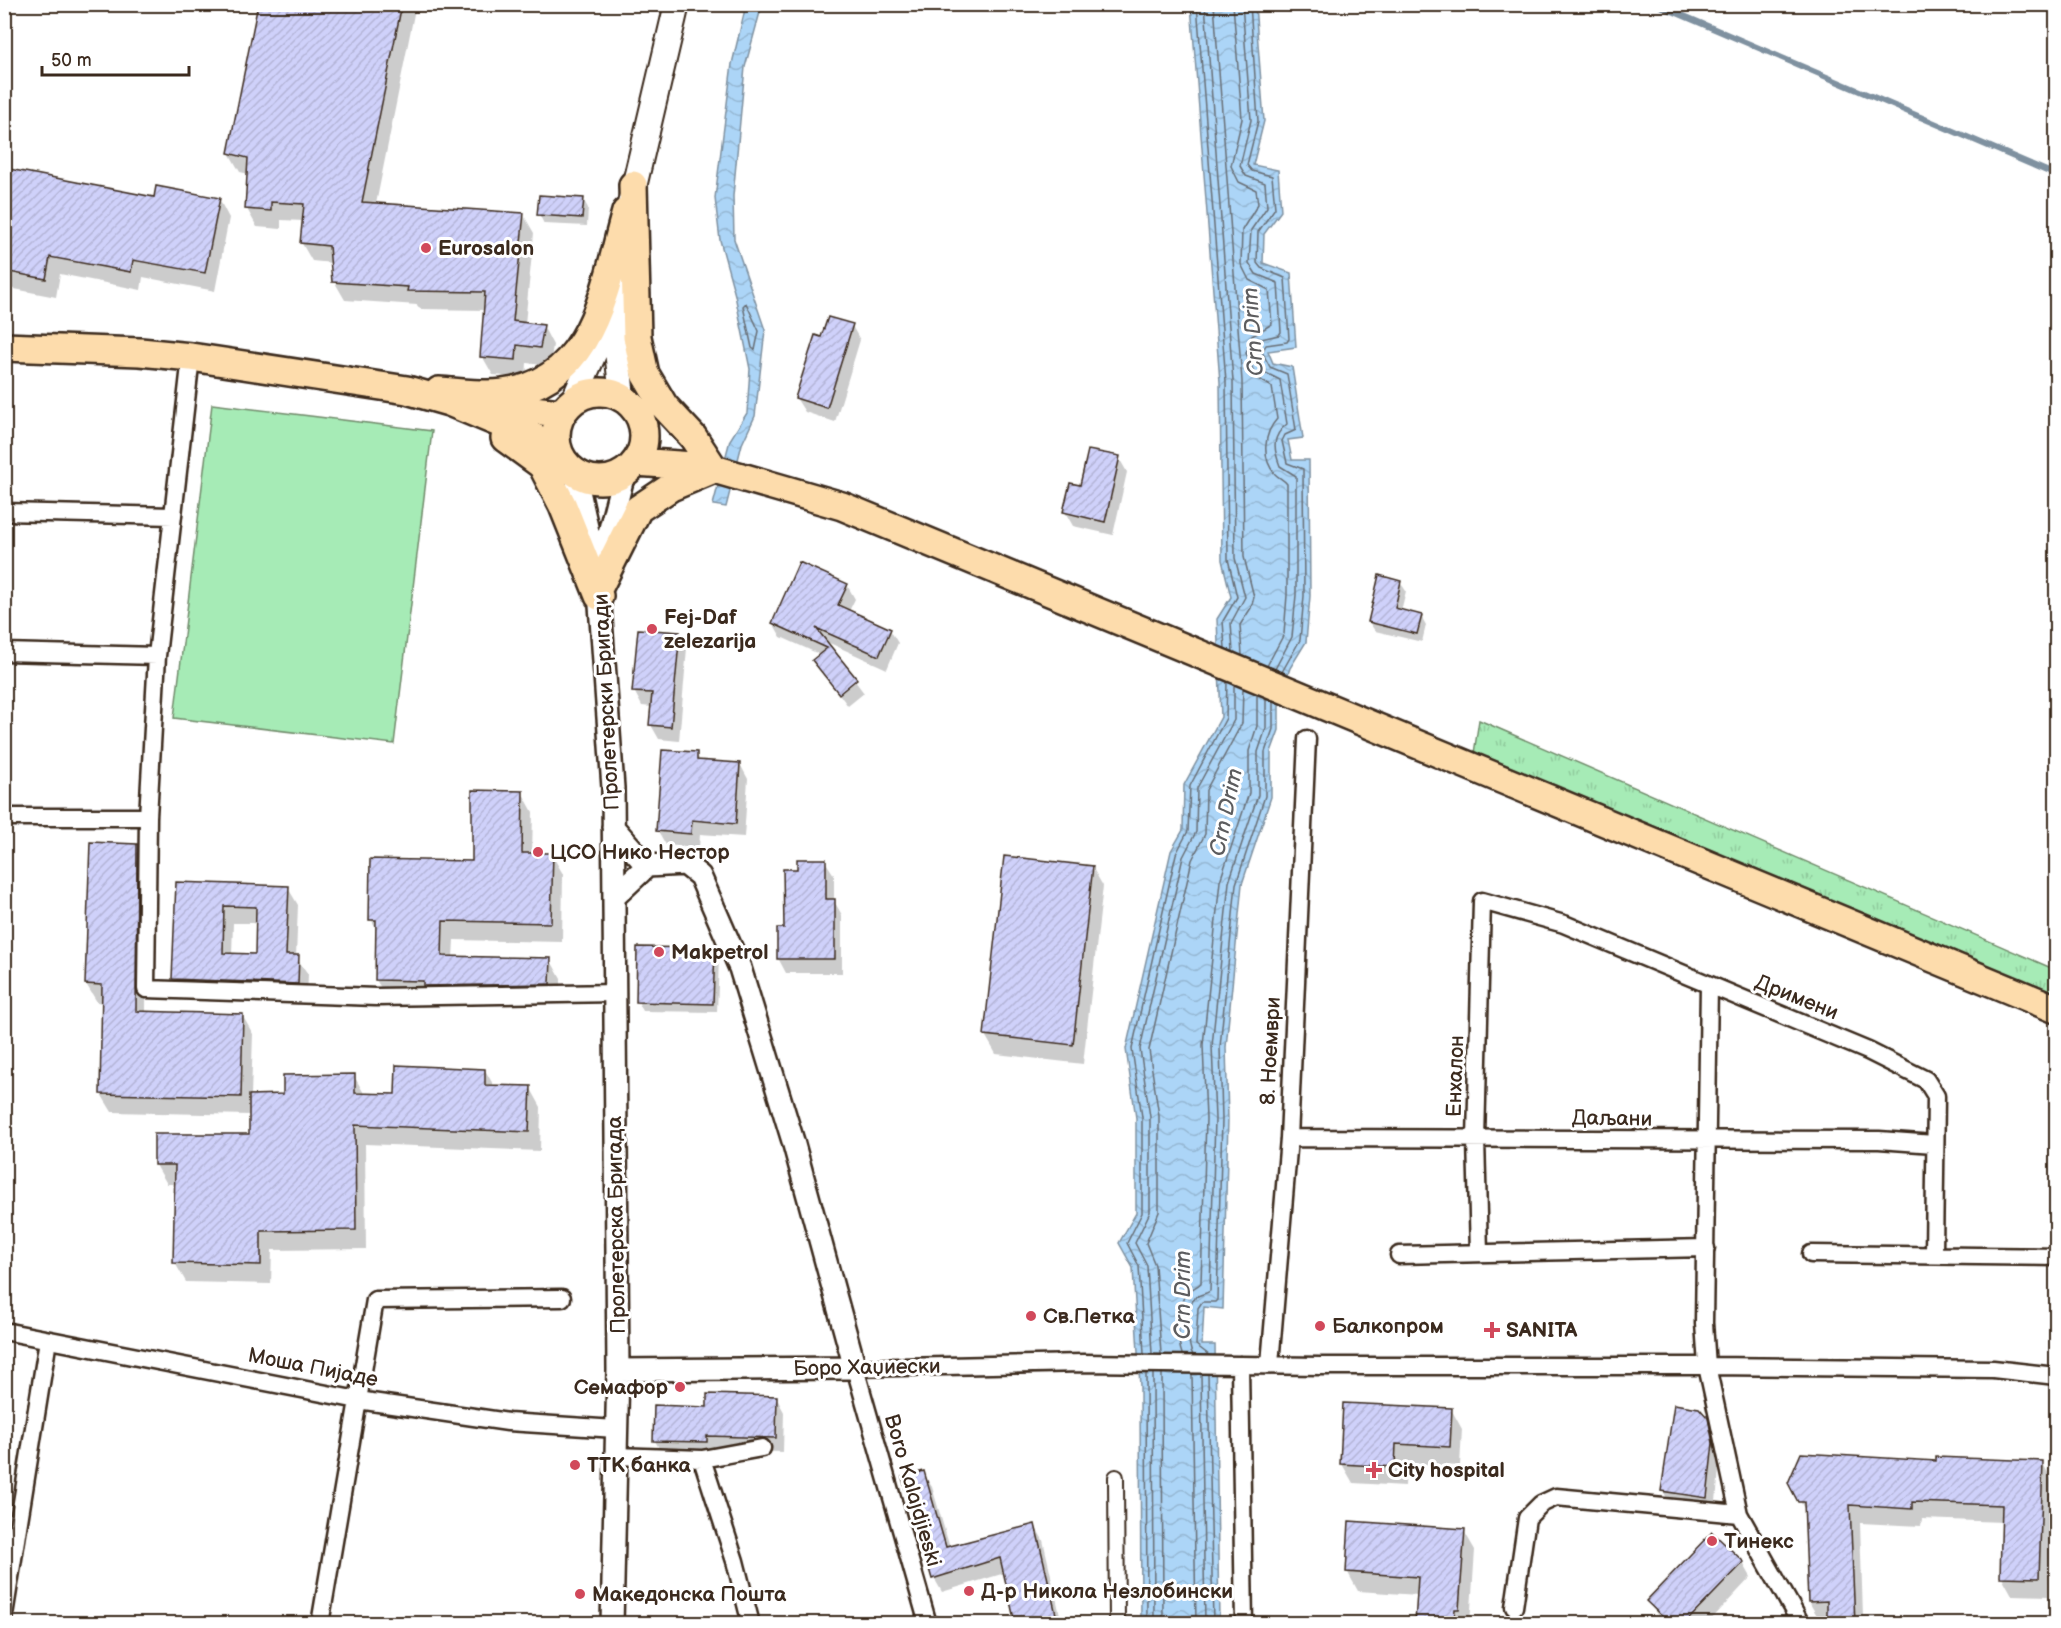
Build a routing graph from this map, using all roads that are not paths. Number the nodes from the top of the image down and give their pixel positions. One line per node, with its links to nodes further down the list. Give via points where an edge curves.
1 (677, 4): 2 (main road)
2 (633, 185): 3 (main road); 6 (main road, via 596,322 574,356 550,379 503,393); 13 (main road, via 637,337 645,374 664,406 693,437)
3 (613, 311): 7 (main road); 9 (main road)
4 (4, 347): 5 (main road)
5 (191, 357): 6 (main road); 16 (street)
6 (406, 390): 8 (main road); 17 (main road, via 515,443 542,465)
7 (622, 397): 9 (main road, via 590,392); 10 (main road, via 634,406)
8 (449, 402): 9 (main road); 11 (main road)
9 (568, 406): 11 (main road, via 556,430)
10 (641, 419): 12 (main road, via 643,447); 13 (main road)
11 (557, 447): 14 (main road, via 563,461)
12 (630, 467): 13 (main road); 14 (main road, via 608,480); 17 (street, Пролетерски Бригади)
13 (713, 469): 17 (main road, via 671,487 638,509); 29 (main road, via 842,506)
14 (575, 473): 17 (street, Пролетерски Бригади)
15 (4, 512): 16 (street)
16 (173, 516): 19 (street)
17 (599, 587): 23 (street, Пролетерски Бригади)
18 (4, 652): 19 (street)
19 (157, 656): 22 (street)
20 (1307, 739): 30 (street, 8. Ноември)
21 (4, 817): 22 (street)
22 (148, 817): 28 (street, via 146,989 376,997)
23 (613, 827): 24 (street); 25 (street, Пролетерска Бригада)
24 (647, 866): 25 (street); 46 (street, via 685,864 700,876 740,968 793,1141)
25 (614, 897): 28 (street, Пролетерска Бригада)
26 (1482, 901): 27 (street, Дримени, via 1564,924); 31 (street, Енхалон)
27 (1709, 985): 32 (street); 33 (street, Дримени, via 1868,1051 1926,1080 1936,1096)
28 (616, 993): 47 (street, Пролетерска Бригада)
29 (2056, 1009)
30 (1289, 1138): 31 (street, Даљани); 43 (street, 8. Ноември)
31 (1476, 1139): 32 (street, Даљани); 35 (street, Енхалон)
32 (1705, 1141): 33 (street, Даљани, via 1879,1140); 34 (street)
33 (1934, 1144): 37 (street, Дримени)
34 (1706, 1248): 35 (street); 45 (street)
35 (1479, 1253): 38 (street)
36 (1812, 1254): 37 (street)
37 (1934, 1254): 39 (street)
38 (1399, 1255)
39 (2056, 1257)
40 (562, 1298): 49 (street, via 375,1299)
41 (4, 1331): 42 (street, Моша Пијаде)
42 (48, 1340): 49 (street, Моша Пијаде); 56 (street)
43 (1269, 1364): 44 (street, Боро Хаџиески); 45 (street, Боро Хаџиески)
44 (1240, 1365): 46 (street, Боро Хаџиески); 64 (street)
45 (1707, 1366): 48 (street, Боро Хаџиески, via 1993,1369); 55 (street)
46 (855, 1368): 47 (street, Боро Хаџиески); 62 (street, Boro Kalajdjieski)
47 (618, 1370): 50 (street, Пролетерска Бригада)
48 (2056, 1376)
49 (358, 1400): 50 (street, Моша Пијаде, via 508,1422); 59 (street)
50 (616, 1429): 52 (street, Пролетерска Бригада)
51 (762, 1448): 53 (street)
52 (615, 1456): 53 (street); 60 (street, Пролетерска Бригада)
53 (702, 1459): 61 (street)
54 (1116, 1477): 63 (street)
55 (1739, 1514): 57 (street, via 1556,1497 1541,1504 1527,1518); 65 (street)
56 (6, 1592): 58 (street)
57 (1514, 1607)
58 (4, 1615)
59 (320, 1623)
60 (612, 1623)
61 (751, 1623)
62 (928, 1623)
63 (1117, 1623)
64 (1244, 1623)
65 (1801, 1623)

